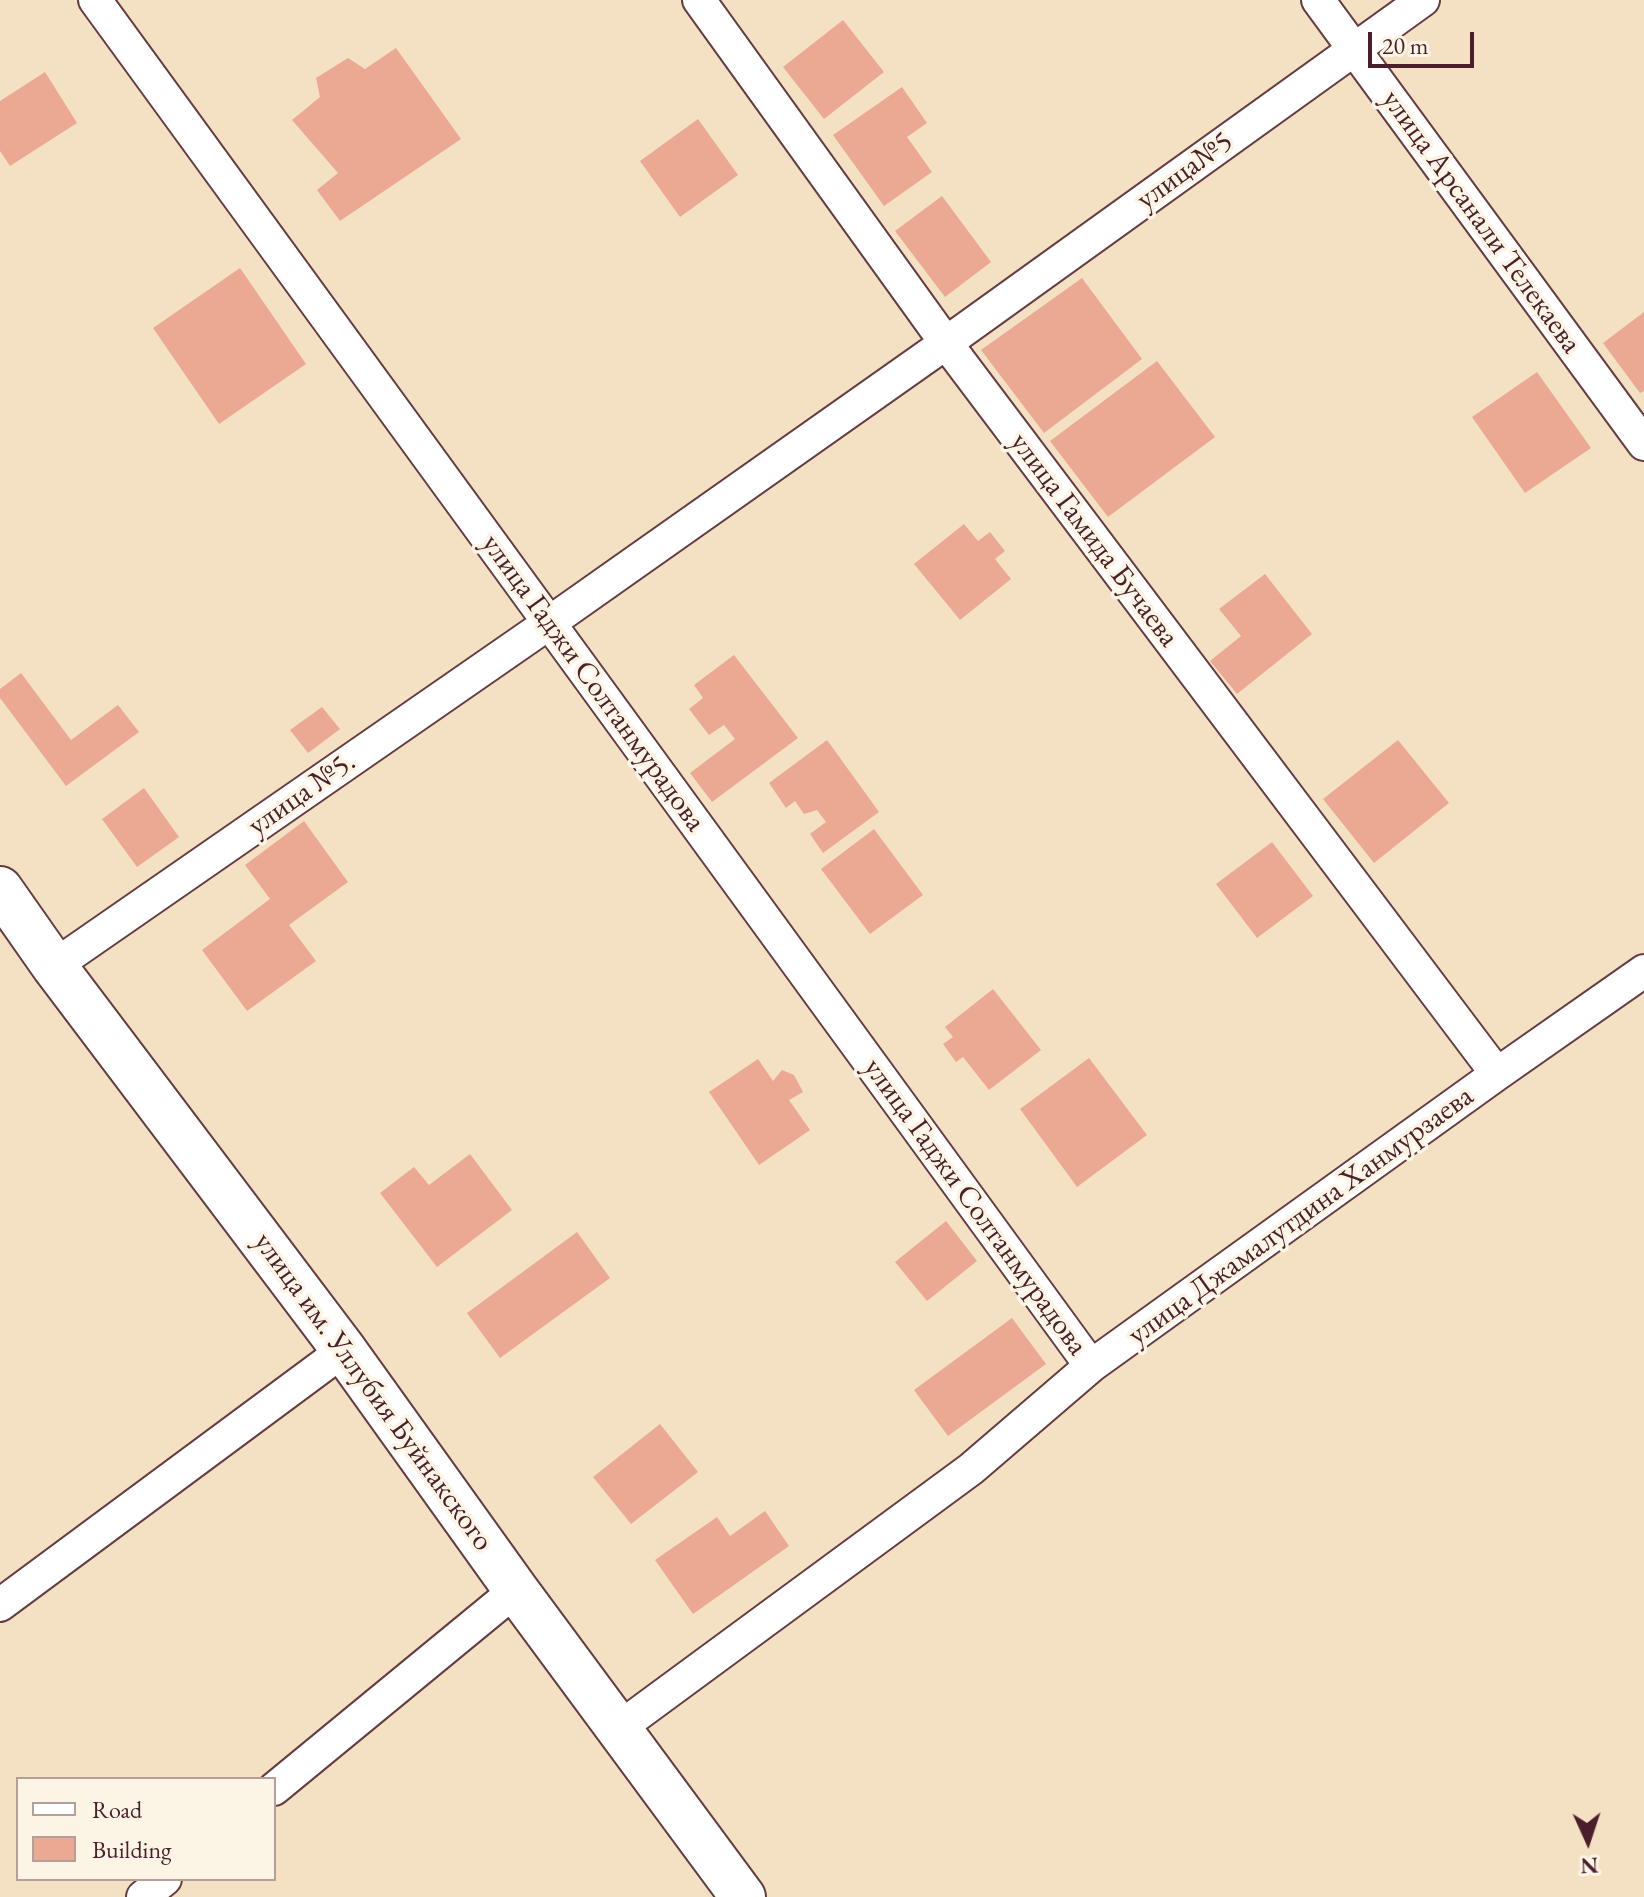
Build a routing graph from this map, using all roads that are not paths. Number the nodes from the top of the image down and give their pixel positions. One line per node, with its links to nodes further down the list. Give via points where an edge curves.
1 (95, 0): 8 (street, улица Гаджи Солтанмурадова)
2 (699, 0): 6 (street, улица Гамида Бучаева)
3 (1318, 0): 5 (street, улица Арсанали Телекаева)
4 (1423, 0): 5 (street, улица№5)
5 (1354, 49): 6 (street, улица№5); 7 (street, улица Арсанали Телекаева)
6 (946, 343): 8 (street, улица№5); 12 (street, улица Гамида Бучаева)
7 (1644, 444)
8 (549, 623): 10 (street, улица №5.); 14 (street, улица Гаджи Солтанмурадова)
9 (0, 889): 10 (main road, улица им. Уллубия Буйнакского)
10 (54, 966): 13 (main road, улица им. Уллубия Буйнакского)
11 (1644, 971): 12 (street, улица Джамалутдина Ханмурзаева)
12 (1497, 1074): 14 (street, улица Джамалутдина Ханмурзаева)
13 (344, 1350): 15 (main road, улица им. Уллубия Буйнакского); 16 (street)
14 (1091, 1366): 17 (street, улица Джамалутдина Ханмурзаева, via 971,1469)
15 (516, 1590): 17 (main road, улица им. Уллубия Буйнакского); 18 (street)
16 (0, 1605)
17 (619, 1728): 21 (main road, улица им. Уллубия Буйнакского)
18 (276, 1787)
19 (163, 1881): 20 (street)
20 (143, 1897)
21 (743, 1897)

